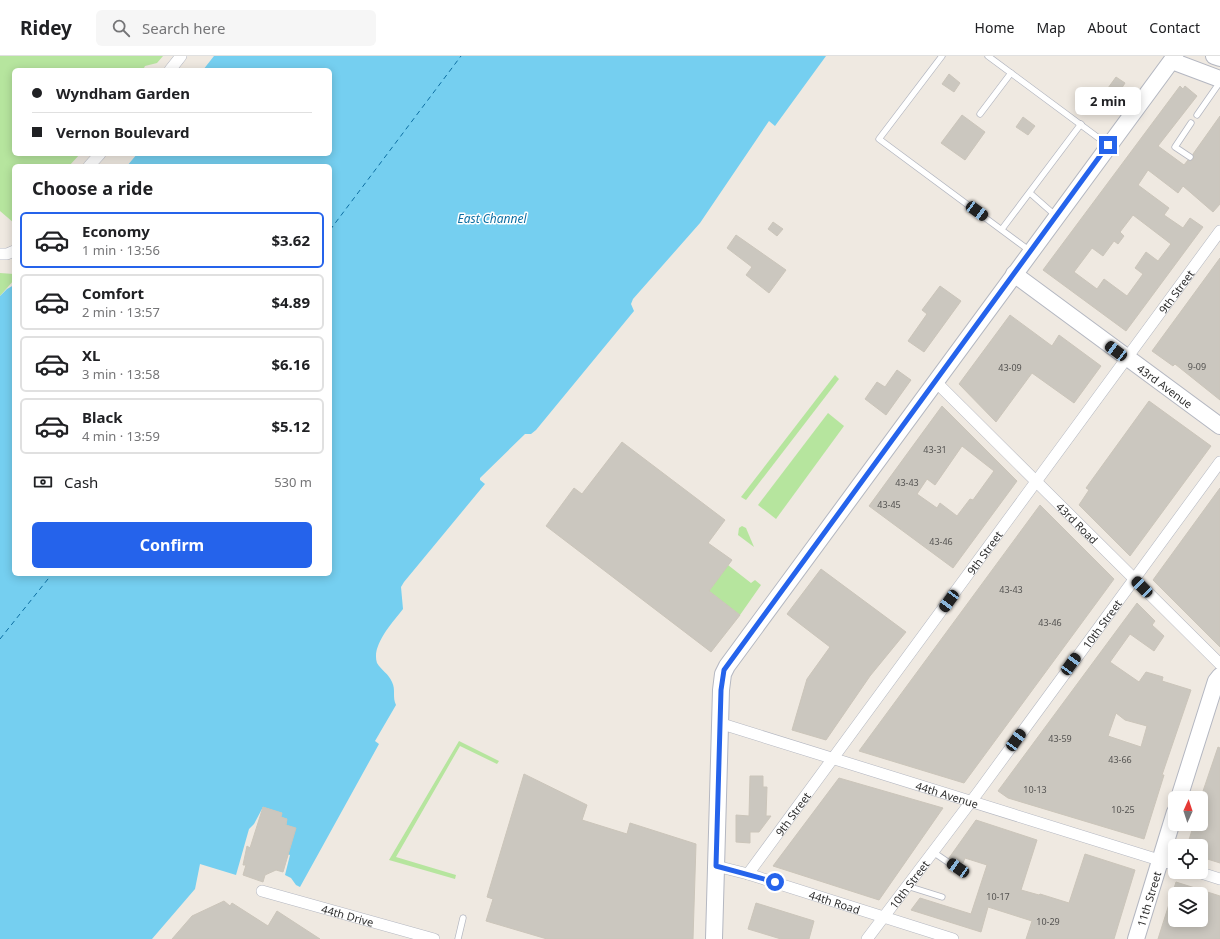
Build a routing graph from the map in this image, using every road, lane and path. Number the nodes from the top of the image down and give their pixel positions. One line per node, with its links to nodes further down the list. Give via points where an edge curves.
1 (181, 56): 7 (street)
2 (942, 56): 20 (lane, via 879,139)
3 (988, 56): 8 (lane)
4 (1214, 56): 6 (main road)
5 (1173, 58): 9 (main road); 14 (main road)
6 (1220, 58)
7 (172, 68)
8 (1011, 72): 10 (lane); 13 (lane)
9 (1220, 81): 11 (lane)
10 (980, 114)
11 (1197, 115)
12 (1191, 123): 16 (lane, via 1175,147)
13 (1081, 124): 14 (lane); 18 (lane)
14 (1108, 145): 19 (main road)
15 (98, 156): 17 (street)
16 (1190, 157)
17 (91, 164)
18 (1030, 193): 19 (lane); 20 (lane)
19 (1056, 216): 23 (main road)
20 (1002, 229): 23 (lane)
21 (1220, 230): 26 (street, 9th Street)
22 (12, 252): 24 (street)
23 (1030, 252): 25 (main road)
24 (0, 254)
25 (1014, 274): 26 (main road, 43rd Avenue); 27 (main road)
26 (1126, 358): 28 (main road, 43rd Avenue); 30 (street, 9th Street)
27 (935, 381): 30 (street, 43rd Road); 34 (main road, via 727,666 722,679)
28 (1220, 426)
29 (1220, 462): 31 (street, 10th Street)
30 (1036, 481): 31 (street, 43rd Road); 35 (street, 9th Street)
31 (1134, 579): 32 (street, 43rd Road); 37 (street, 10th Street)
32 (1220, 664)
33 (1220, 676): 36 (main road, via 1216,681)
34 (720, 723): 35 (street, 44th Avenue); 42 (main road)
35 (833, 758): 37 (street, 44th Avenue); 44 (street, 9th Street)
36 (1181, 791)
37 (971, 801): 39 (street, 10th Street); 40 (street, 44th Avenue)
38 (1169, 831): 40 (main road, 11th Street)
39 (933, 852): 43 (lane); 47 (street, 10th Street)
40 (1160, 861): 41 (street, 44th Avenue); 58 (main road, 11th Street)
41 (1168, 863)
42 (716, 866): 44 (street, 44th Road); 55 (main road)
43 (958, 868)
44 (748, 874): 50 (street, 44th Road)
45 (1208, 875): 46 (street)
46 (1220, 879)
47 (907, 886): 49 (lane); 50 (street, 10th Street)
48 (262, 891): 52 (street, 44th Drive)
49 (942, 897)
50 (883, 917): 56 (street, 10th Street); 57 (street, 44th Road)
51 (463, 918): 54 (lane)
52 (405, 935): 53 (street, 44th Drive)
53 (434, 939)
54 (458, 939)
55 (714, 939)
56 (867, 939)
57 (953, 939)
58 (1136, 939)

